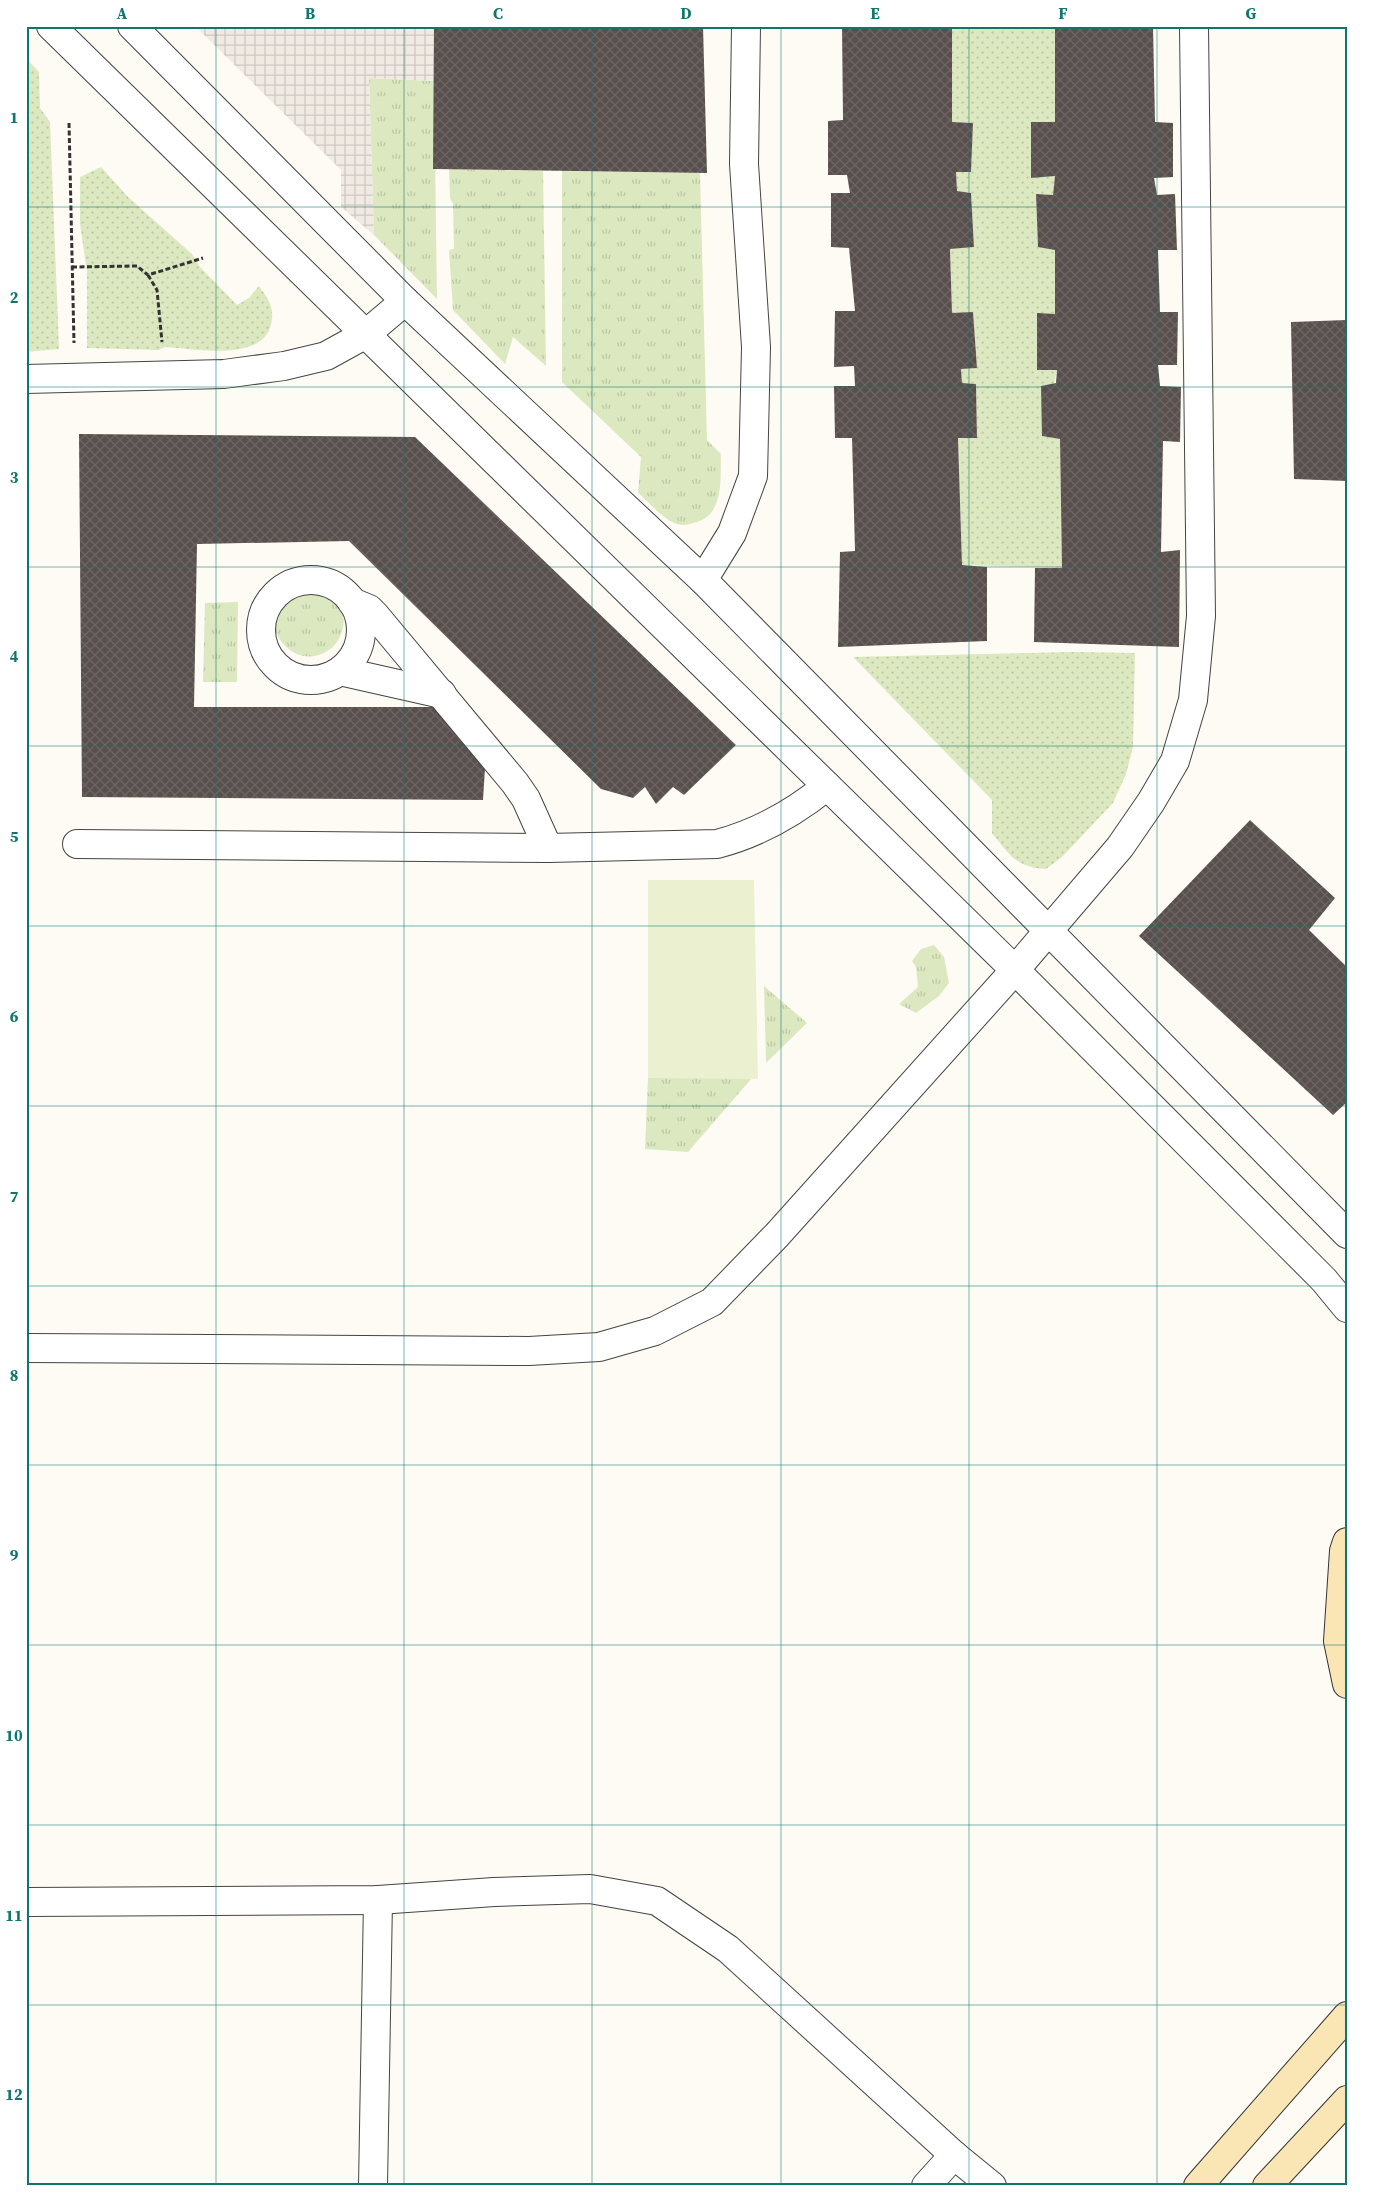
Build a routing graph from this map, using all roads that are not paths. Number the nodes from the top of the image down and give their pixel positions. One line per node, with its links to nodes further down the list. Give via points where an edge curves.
1 (51, 26): 6 (street)
2 (132, 26): 5 (street)
3 (746, 26): 8 (street, via 744,164 756,348 753,476 732,533)
4 (1194, 26): 15 (street, via 1201,616 1194,700 1175,761 1151,802 1120,847)
5 (405, 301): 6 (street); 8 (street)
6 (366, 334): 7 (street, via 326,356 224,374); 12 (street)
7 (26, 379)
8 (703, 580): 15 (street)
9 (352, 602): 10 (street, via 360,616 361,631 358,647); 10 (street, via 341,590 326,582 309,580 278,592 262,621 262,638 267,654 292,676 308,680 325,679); 11 (street, via 375,615)
10 (340, 671): 11 (street)
11 (442, 694): 14 (street, via 526,799)
12 (827, 786): 14 (street, via 784,818 717,844); 16 (street)
13 (78, 844): 14 (street)
14 (548, 848)
15 (1049, 930): 16 (street); 17 (street)
16 (1015, 970): 18 (street, via 1324,1280); 19 (street, via 777,1235 712,1302 655,1331 600,1347 529,1351)
17 (1347, 1234)
18 (1347, 1308)
19 (26, 1348)
20 (1347, 1542): 21 (street, via 1338,1640)
21 (1347, 1684)
22 (378, 1900): 23 (street); 26 (street, via 590,1889 657,1901 728,1949); 27 (street)
23 (26, 1902)
24 (1347, 2016): 30 (street)
25 (1347, 2100): 31 (street)
26 (954, 2155): 28 (street); 29 (street)
27 (373, 2186)
28 (926, 2186)
29 (992, 2186)
30 (1198, 2186)
31 (1267, 2186)

